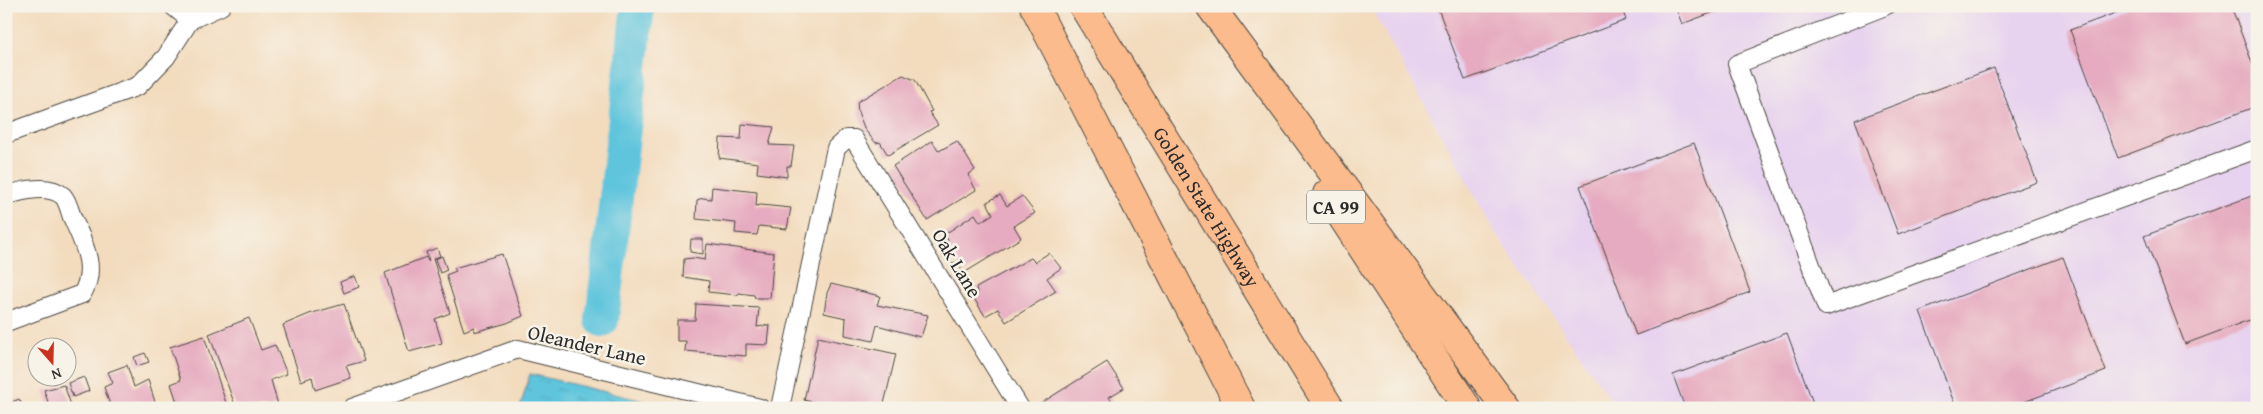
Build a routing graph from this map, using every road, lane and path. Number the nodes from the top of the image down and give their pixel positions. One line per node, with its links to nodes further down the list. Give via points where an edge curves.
1 (172, 6): 8 (lane)
2 (221, 6): 8 (lane)
3 (1034, 6): 18 (highway)
4 (1083, 6): 19 (highway, Golden State Highway)
5 (1204, 6): 20 (highway, CA 99)
6 (1210, 6): 21 (highway)
7 (1885, 6): 10 (lane, via 1737,64 1826,306)
8 (190, 20): 9 (lane, via 166,57 138,86)
9 (6, 134)
10 (2257, 149)
11 (6, 196): 12 (lane, via 19,191 53,190 64,196 89,259 89,282 82,294)
12 (6, 322)
13 (373, 404): 14 (lane, Oleander Lane); 15 (lane, Oleander Lane, via 518,349)
14 (352, 408)
15 (760, 408)
16 (780, 408): 17 (lane, Oak Lane, via 836,148 846,139 854,138)
17 (1020, 408)
18 (1241, 408)
19 (1330, 408)
20 (1467, 408)
21 (1506, 408)

